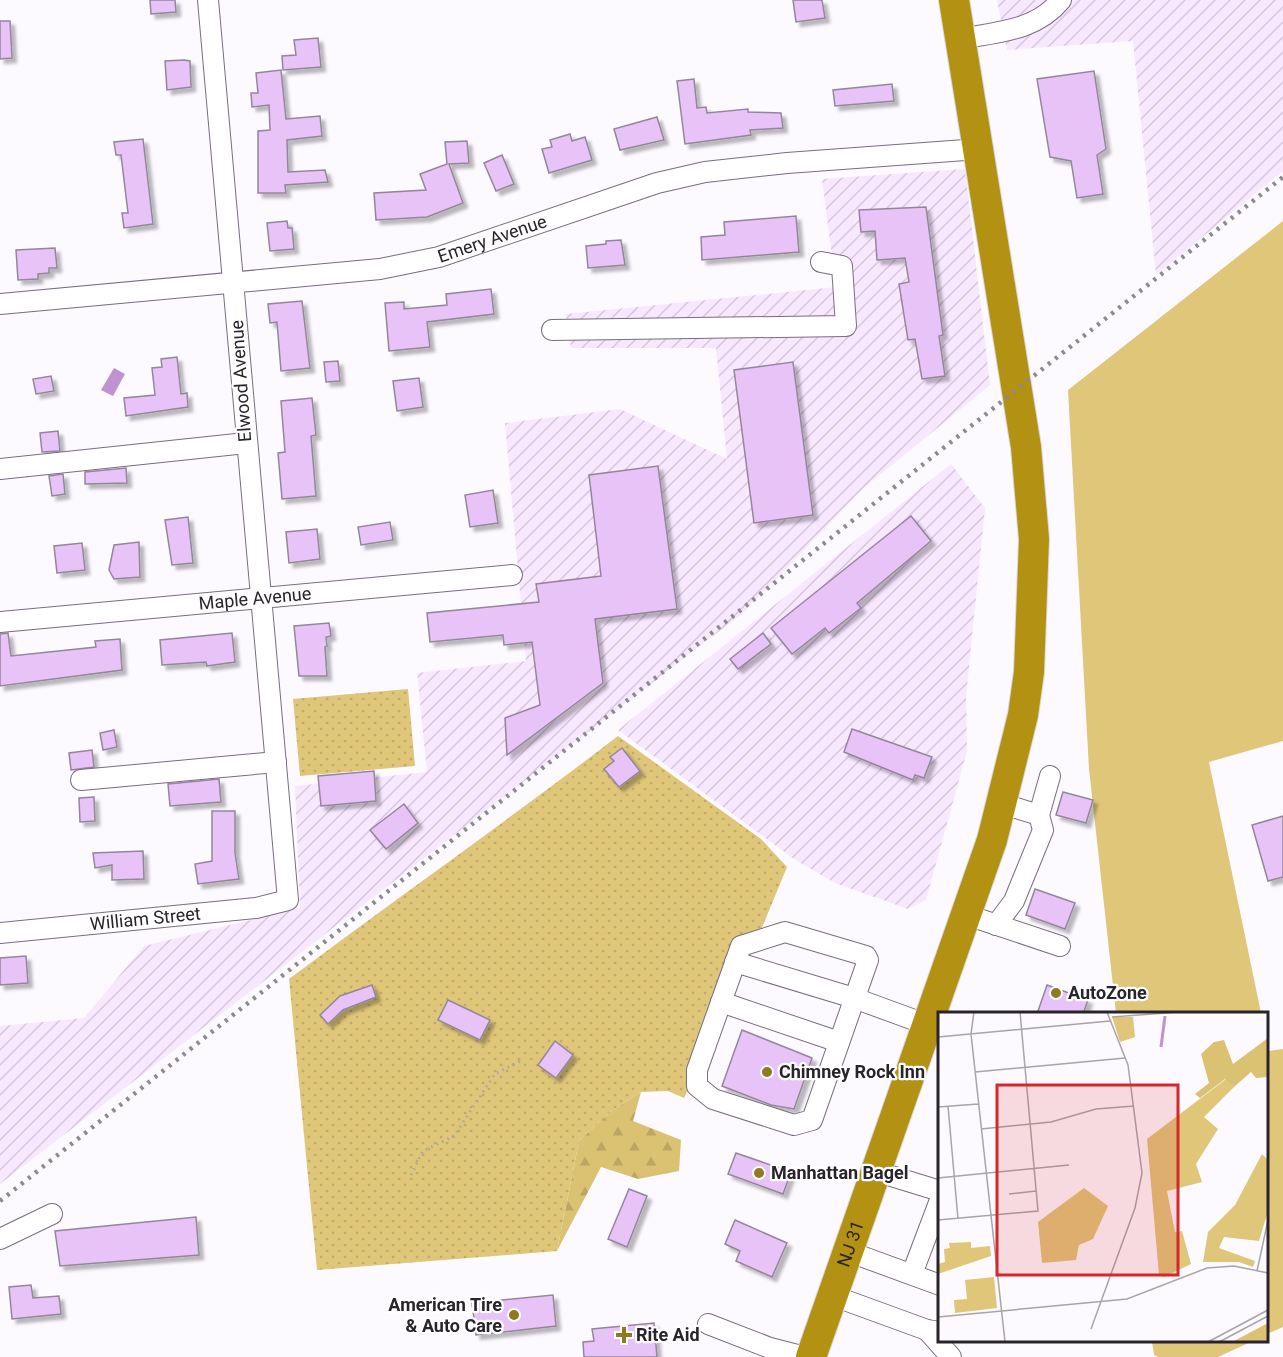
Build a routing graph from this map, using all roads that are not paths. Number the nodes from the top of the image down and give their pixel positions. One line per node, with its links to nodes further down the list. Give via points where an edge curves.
1 (208, 0): 7 (street, Elwood Avenue)
2 (954, 0): 4 (highway, NJ 31)
3 (1061, 0): 4 (street, via 1039,20 1024,27)
4 (960, 39): 5 (highway, NJ 31)
5 (979, 149): 7 (street, Emery Avenue, via 705,172 657,183 439,257 380,269); 18 (highway, NJ 31, via 1020,401 1034,539 1029,672)
6 (821, 262): 9 (street, via 842,266 846,326)
7 (234, 282): 8 (street, Emery Avenue); 10 (street, Elwood Avenue)
8 (0, 304)
9 (552, 330)
10 (246, 443): 11 (street); 13 (street, Elwood Avenue)
11 (0, 469)
12 (512, 575): 13 (street, Maple Avenue)
13 (261, 598): 14 (street, Maple Avenue); 15 (street, Elwood Avenue)
14 (0, 622)
15 (276, 762): 17 (street); 20 (street, Elwood Avenue)
16 (1050, 776): 19 (street)
17 (81, 780)
18 (1003, 804): 19 (street); 21 (highway, NJ 31)
19 (1039, 815): 22 (street, via 1043,830 1014,901)
20 (288, 900): 23 (street, William Street, via 256,908)
21 (967, 915): 22 (street); 28 (highway, NJ 31)
22 (996, 925): 24 (street)
23 (0, 933)
24 (1060, 946)
25 (735, 962): 26 (street); 26 (street, via 741,946 785,932 866,956); 27 (street)
26 (854, 998): 28 (street); 29 (street)
27 (721, 1002): 29 (street); 29 (street, via 697,1071 697,1086 713,1099 794,1125 812,1120)
28 (933, 1026): 30 (highway, NJ 31 / NJ 31)
29 (839, 1042)
30 (875, 1170): 31 (street); 35 (highway, NJ 31 / NJ 31)
31 (938, 1191)
32 (938, 1203): 36 (street)
33 (52, 1214): 34 (street)
34 (0, 1239)
35 (847, 1251): 36 (street); 38 (highway, NJ 31 / NJ 31)
36 (912, 1274): 37 (street)
37 (938, 1285)
38 (831, 1295): 40 (street); 44 (highway, NJ 31 / NJ 31)
39 (708, 1324): 43 (street)
40 (933, 1331): 45 (street)
41 (941, 1342): 46 (street)
42 (952, 1342): 47 (street)
43 (805, 1357)
44 (811, 1357)
45 (942, 1357)
46 (951, 1357)
47 (967, 1357)

